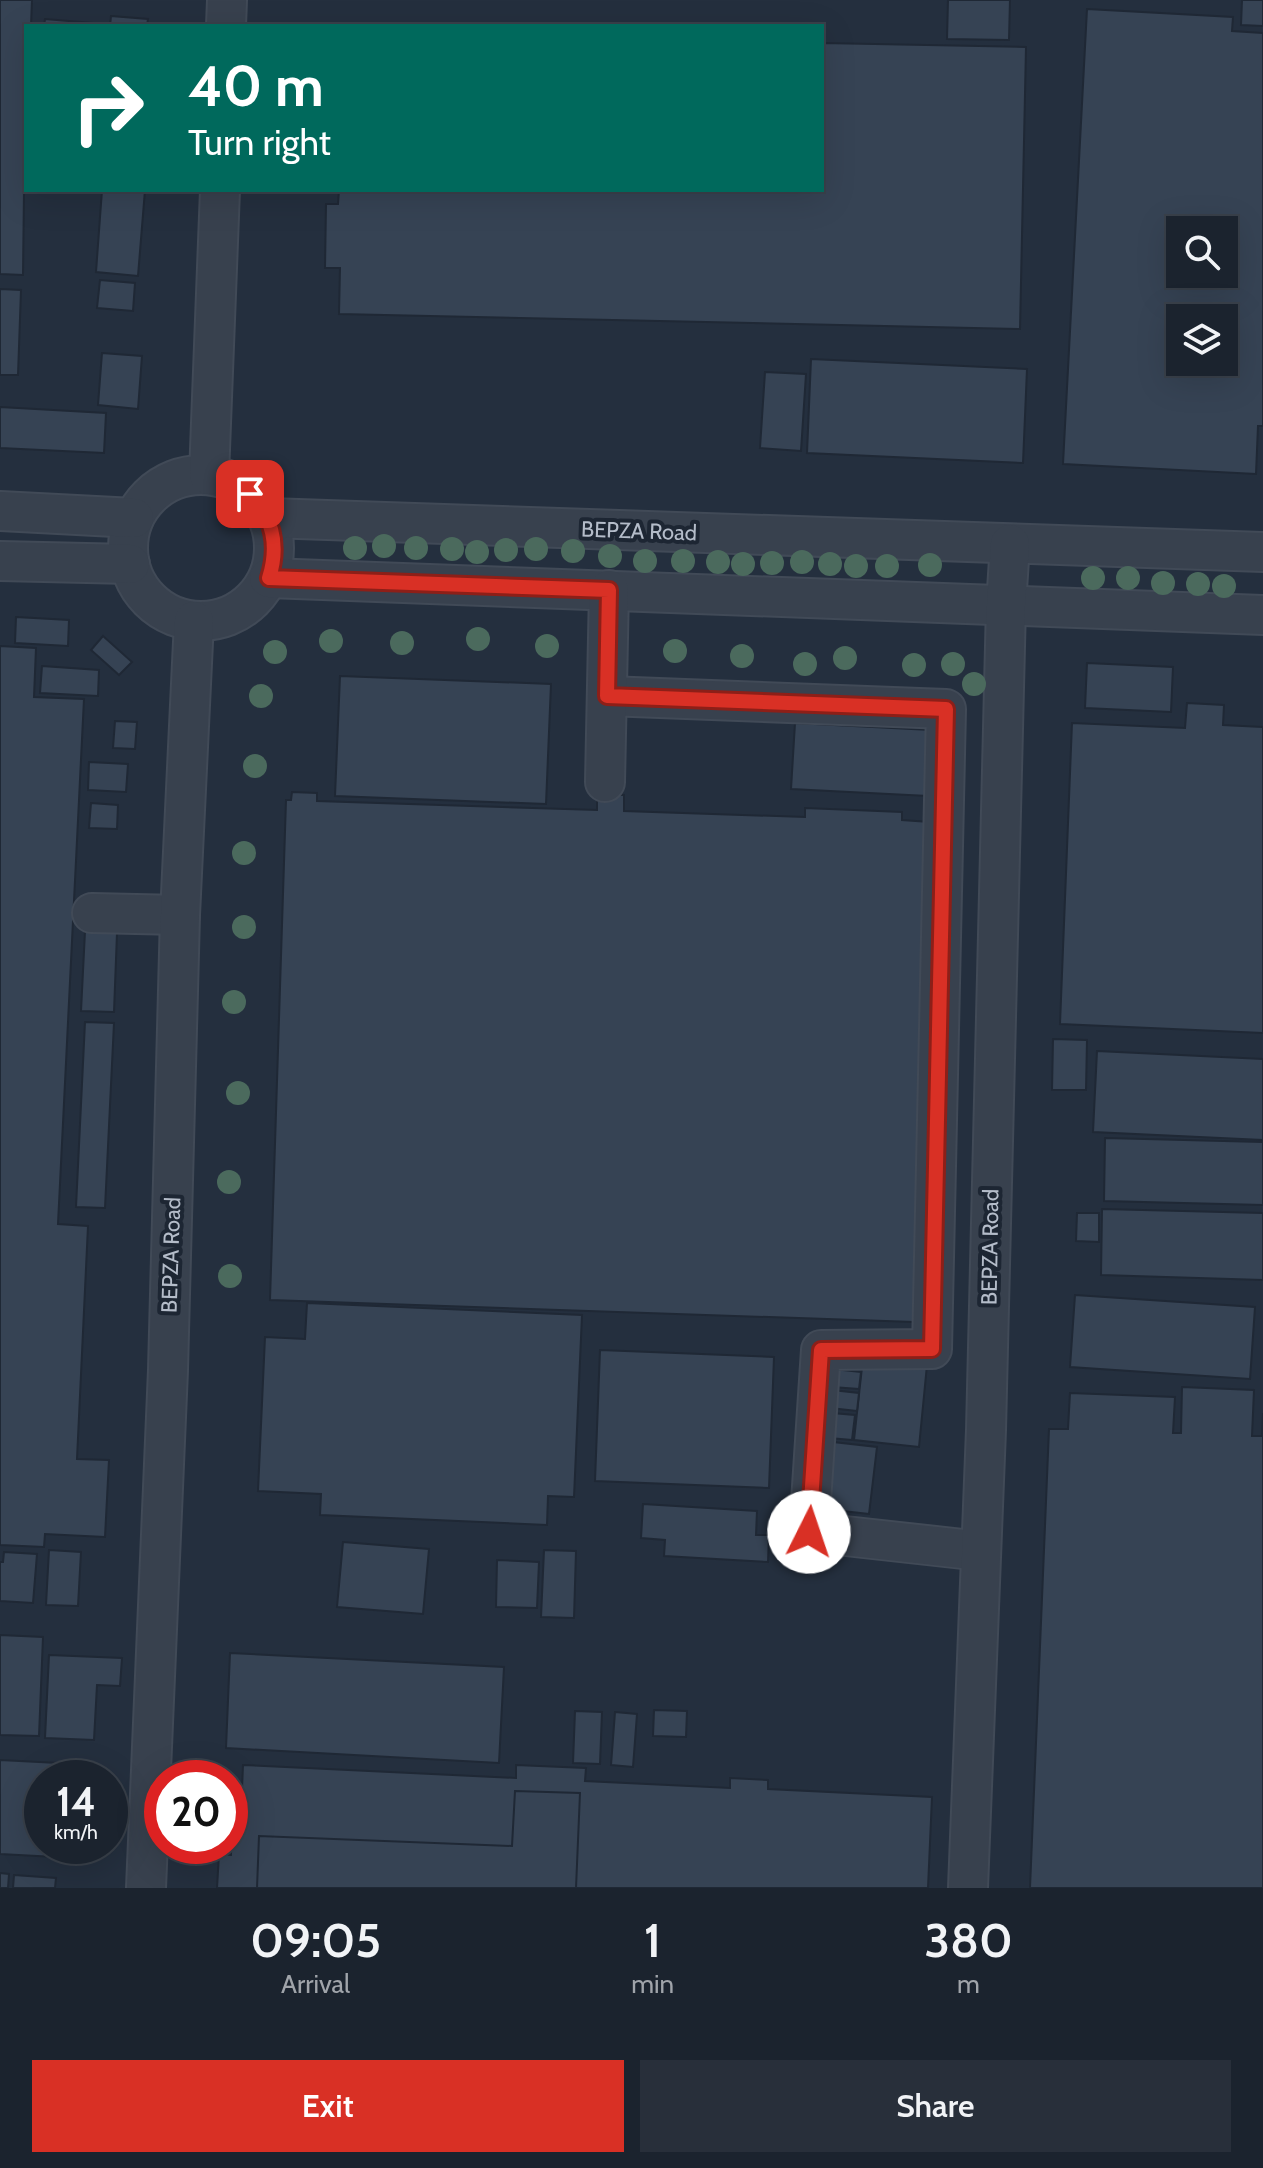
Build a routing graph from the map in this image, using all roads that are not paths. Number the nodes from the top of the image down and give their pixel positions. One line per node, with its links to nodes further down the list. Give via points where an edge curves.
1 (227, 0): 2 (lane)
2 (226, 24)
3 (220, 192): 4 (lane)
4 (209, 475): 6 (lane, via 165,485); 7 (lane, via 238,485)
5 (0, 511): 6 (lane)
6 (134, 518): 11 (lane)
7 (269, 518): 8 (lane, BEPZA Road); 12 (lane, via 275,548)
8 (1010, 544): 9 (lane, BEPZA Road); 14 (lane, BEPZA Road)
9 (1263, 552)
10 (0, 561): 11 (lane)
11 (130, 564): 16 (lane, via 152,602)
12 (269, 578): 13 (lane); 16 (lane, via 239,611)
13 (609, 590): 14 (lane); 17 (lane)
14 (1006, 605): 15 (lane); 21 (lane, BEPZA Road)
15 (1263, 615)
16 (194, 621): 20 (lane, BEPZA Road)
17 (607, 696): 18 (lane); 21 (lane, via 946,709 932,1349 821,1350 809,1532)
18 (605, 782)
19 (92, 913): 20 (lane)
20 (180, 915): 22 (lane, BEPZA Road)
21 (981, 1551): 23 (lane, BEPZA Road)
22 (146, 1888)
23 (968, 1888)

